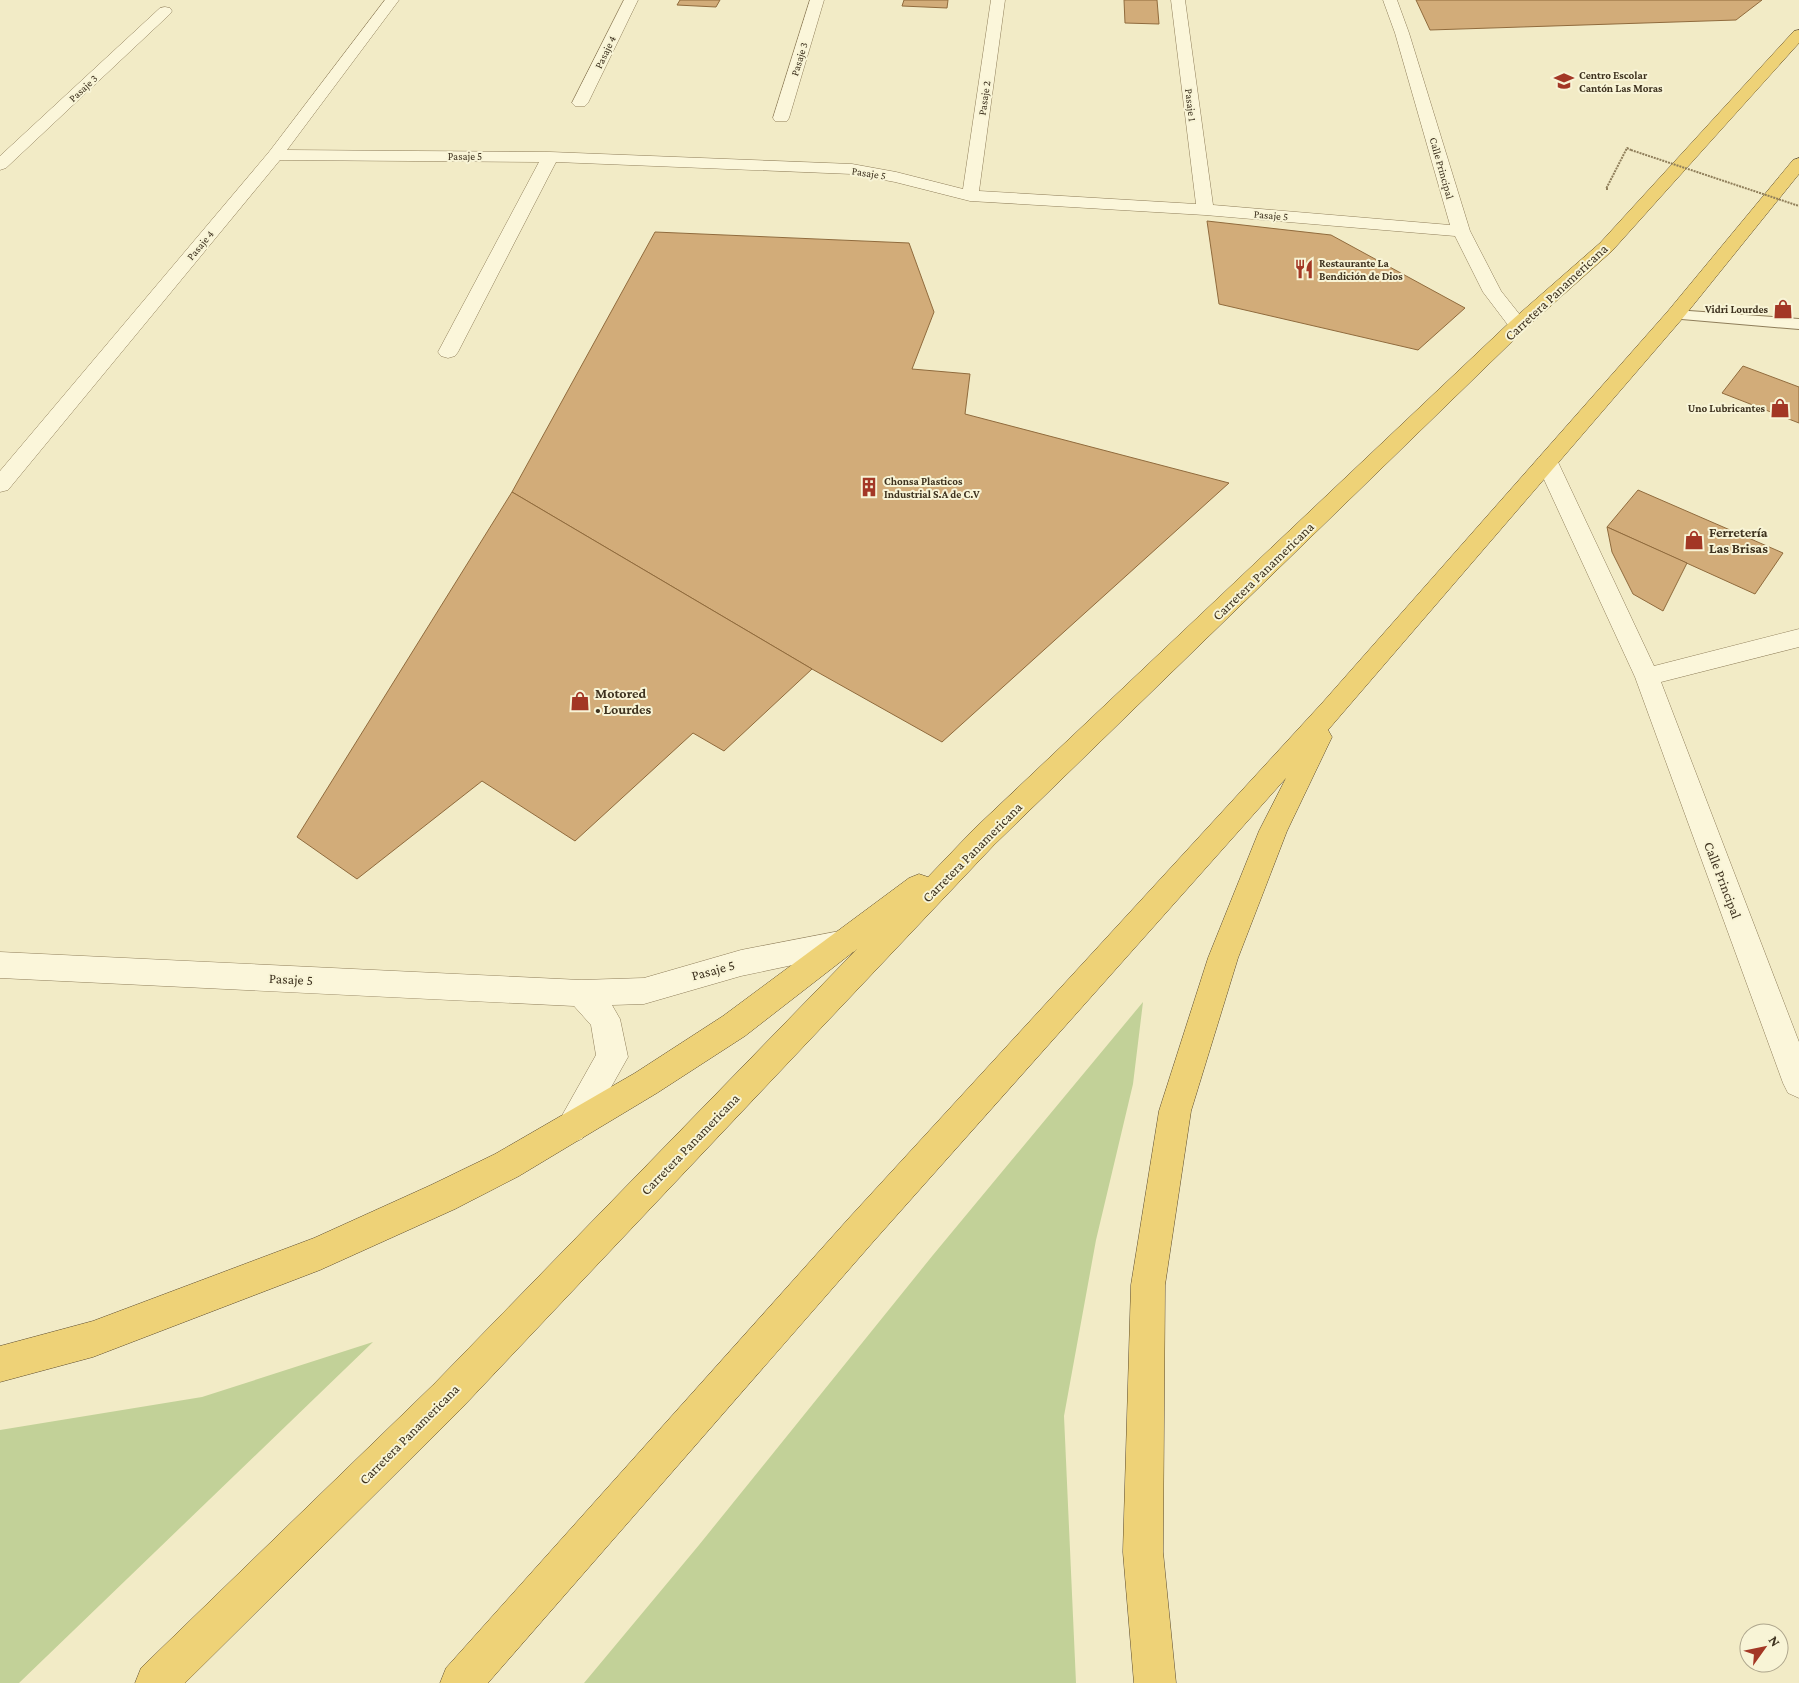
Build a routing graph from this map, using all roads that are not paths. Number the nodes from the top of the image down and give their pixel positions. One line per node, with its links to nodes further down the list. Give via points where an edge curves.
1 (392, 0): 11 (street, Pasaje 4)
2 (631, 0): 9 (street, Pasaje 4)
3 (817, 0): 10 (street, Pasaje 3)
4 (998, 0): 15 (street, Pasaje 2)
5 (1178, 0): 16 (street, Pasaje 1)
6 (1390, 0): 17 (street, Calle Principal)
7 (166, 11): 14 (street, Pasaje 3)
8 (1799, 34): 20 (highway, Carretera Panamericana, via 1612,240)
9 (580, 103)
10 (781, 118)
11 (275, 155): 12 (street, Pasaje 5); 23 (street, Pasaje 4)
12 (550, 157): 15 (street, Pasaje 5, via 852,169); 21 (street)
13 (1799, 163): 18 (highway)
14 (0, 165)
15 (970, 196): 16 (street, Pasaje 5)
16 (1205, 210): 17 (street, Pasaje 5)
17 (1461, 230): 20 (street, Calle Principal, via 1492,292)
18 (1675, 314): 19 (lane); 22 (highway)
19 (1799, 324)
20 (1518, 326): 27 (highway, Carretera Panamericana)
21 (448, 352)
22 (1547, 462): 25 (street, Calle Principal); 26 (highway)
23 (0, 485)
24 (1799, 638): 25 (street)
25 (1646, 677): 31 (street, Calle Principal)
26 (1332, 709): 35 (highway, via 861,1230); 36 (highway, via 1273,831 1223,958 1174,1111 1148,1285 1143,1552)
27 (984, 838): 28 (highway); 34 (highway, Carretera Panamericana, via 447,1397)
28 (845, 942): 30 (street, Pasaje 5, via 741,963 644,991); 32 (highway, via 734,1026)
29 (0, 964): 30 (street, Pasaje 5)
30 (581, 993): 32 (street, via 605,1019 612,1057)
31 (1799, 1083)
32 (571, 1128): 33 (highway, via 443,1197 320,1253 93,1338)
33 (0, 1364)
34 (156, 1683)
35 (460, 1683)
36 (1155, 1683)

